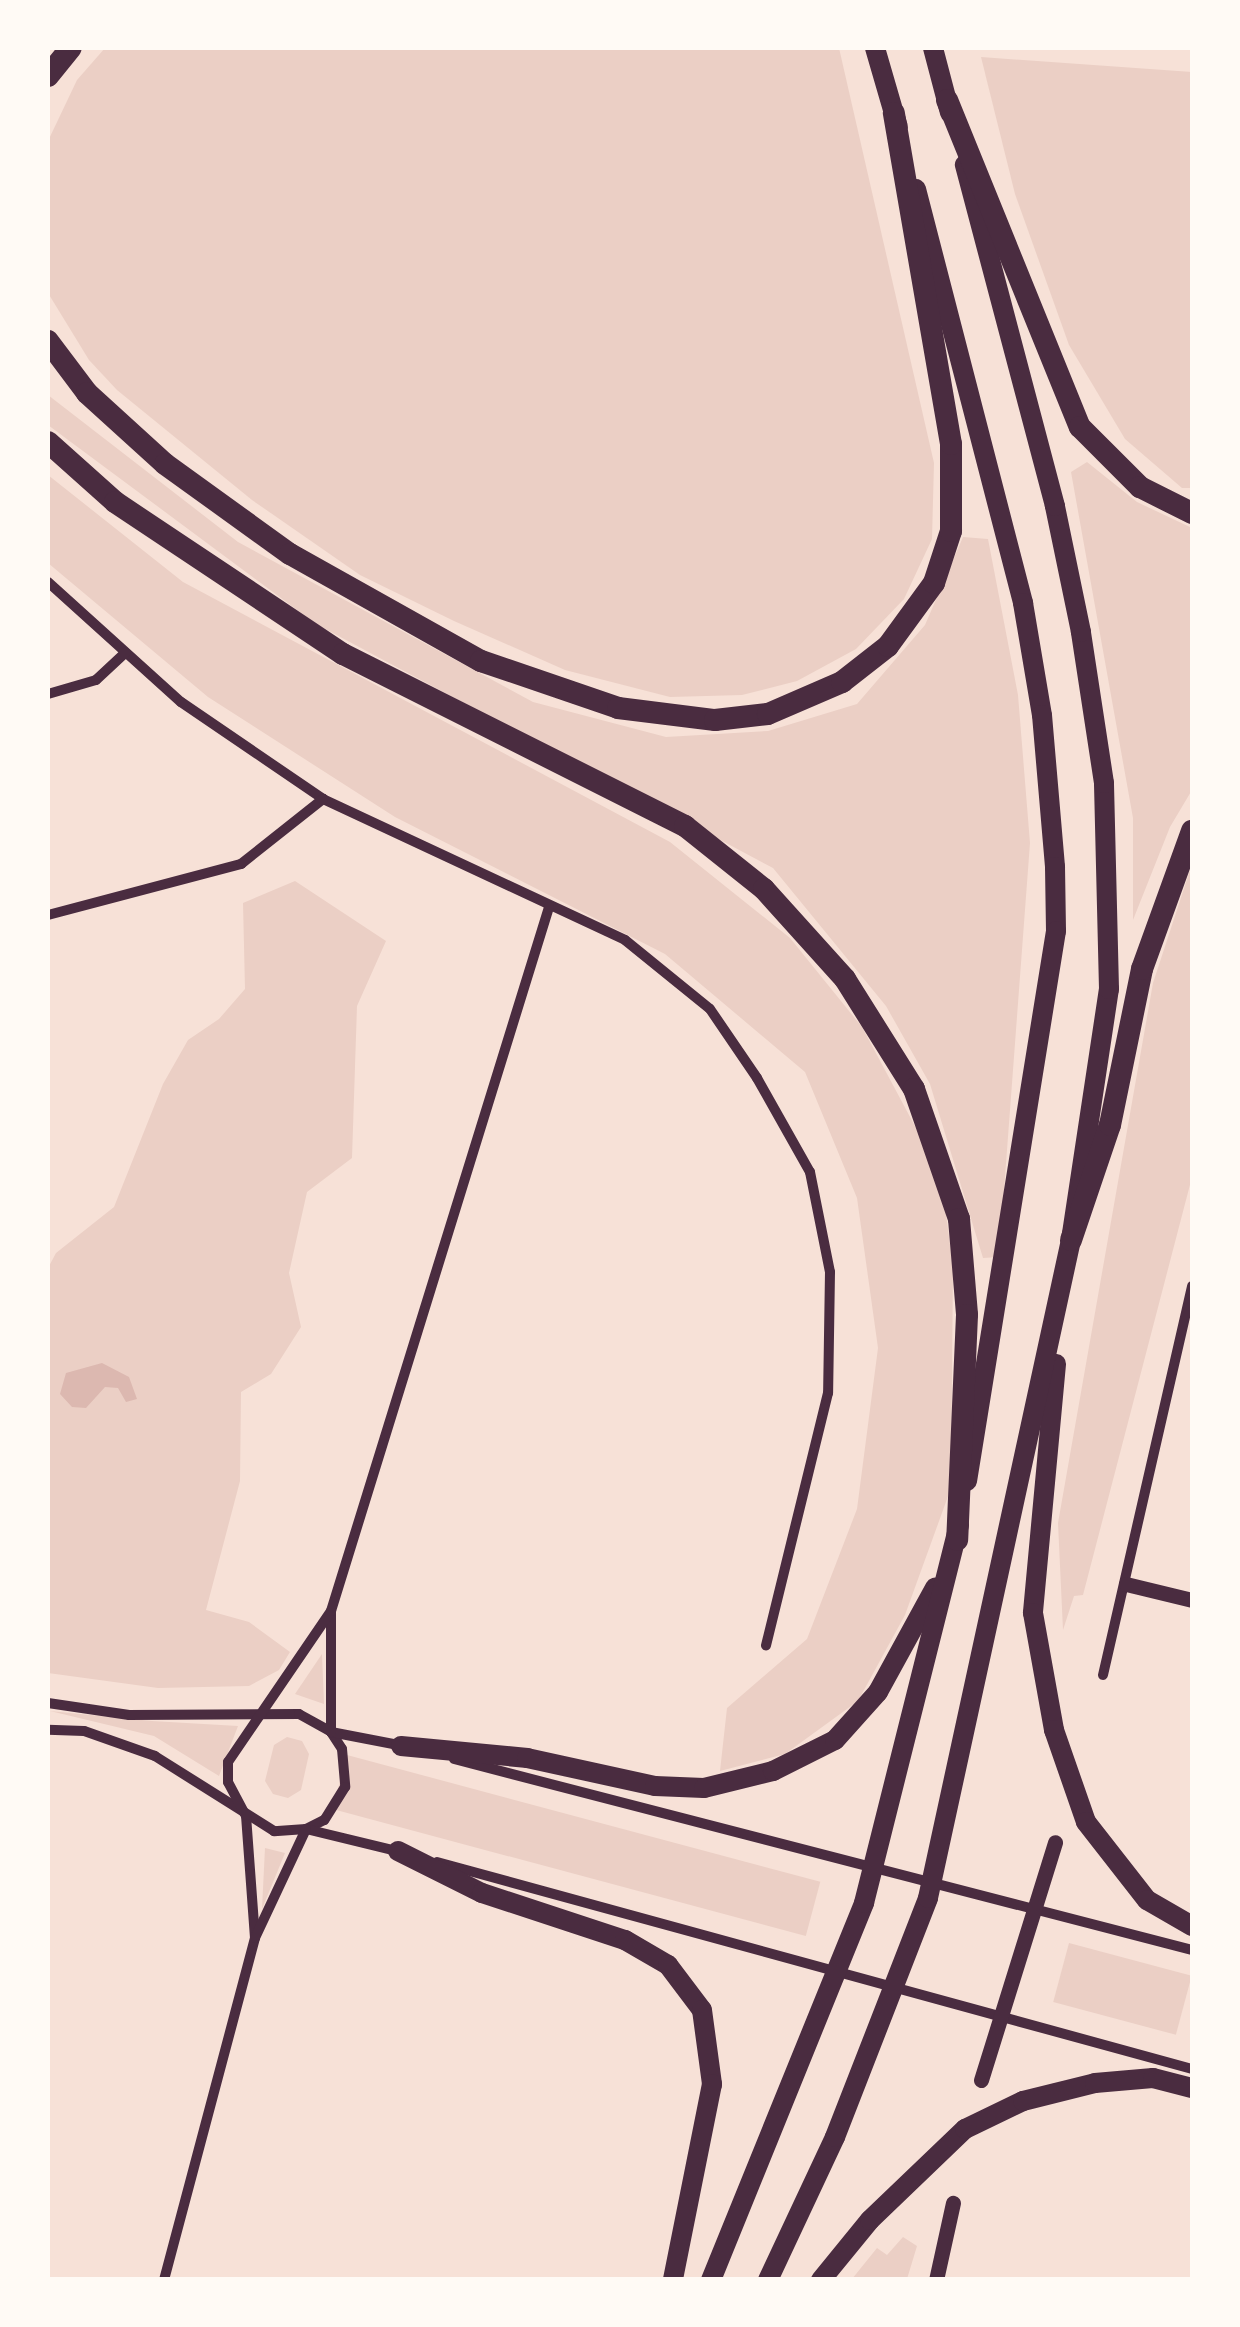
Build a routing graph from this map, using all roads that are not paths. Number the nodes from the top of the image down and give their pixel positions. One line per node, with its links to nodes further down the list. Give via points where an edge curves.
1 (71, 48): 4 (highway)
2 (875, 48): 6 (highway)
3 (933, 48): 5 (highway)
4 (48, 76)
5 (946, 100): 9 (highway, via 1080,427 1140,487); 17 (highway, via 1065,551 1104,783 1109,989)
6 (894, 113): 7 (highway, via 952,444 951,531 934,583 888,646 842,682 768,714 683,719 618,708 481,661 290,554 176,473 87,393); 19 (highway, via 966,363 1023,603 1056,867 1051,968)
7 (48, 342)
8 (48, 442): 19 (highway, via 114,502 344,654 685,826 764,889 845,979 914,1089 959,1219 968,1315)
9 (1192, 513)
10 (48, 582): 11 (street)
11 (124, 653): 12 (street, via 96,680); 13 (street, via 181,702)
12 (48, 694)
13 (322, 799): 15 (street); 16 (street, via 241,864)
14 (1192, 831): 17 (highway, via 1142,969 1110,1125)
15 (549, 907): 22 (street); 23 (street, via 625,940 710,1009 810,1172 830,1272 828,1393)
16 (48, 914)
17 (1072, 1240): 34 (highway, via 1036,1532 1033,1613 1054,1730 1086,1822 1147,1900); 44 (highway, via 928,1898 835,2138)
18 (1192, 1286): 20 (street)
19 (956, 1540): 29 (highway, via 878,1692 835,1740 773,1771 704,1788 656,1786 527,1758); 43 (highway, via 864,1903)
20 (1126, 1584): 21 (street); 24 (street)
21 (1192, 1600)
22 (332, 1611): 26 (street); 28 (street)
23 (766, 1646)
24 (1104, 1674)
25 (48, 1703): 26 (street, via 129,1715)
26 (263, 1718): 28 (street, via 299,1714); 30 (street, via 246,1729 228,1762 228,1782)
27 (48, 1730): 30 (street, via 84,1731 155,1756)
28 (331, 1732): 29 (street); 31 (street, via 347,1768 345,1787 324,1820)
29 (401, 1746): 36 (street)
30 (246, 1816): 31 (street, via 274,1831); 35 (street)
31 (306, 1829): 33 (street); 35 (street)
32 (1055, 1842): 38 (street)
33 (398, 1851): 37 (street); 42 (highway, via 482,1893 625,1940 668,1965 702,2010 712,2084)
34 (1192, 1926)
35 (256, 1938): 41 (street)
36 (1192, 1950)
37 (1192, 2070)
38 (981, 2080)
39 (1192, 2088): 45 (highway, via 1153,2078 1095,2083 1023,2101 965,2129 870,2220)
40 (953, 2203): 46 (street)
41 (164, 2280)
42 (673, 2280)
43 (711, 2280)
44 (768, 2280)
45 (821, 2280)
46 (936, 2280)

